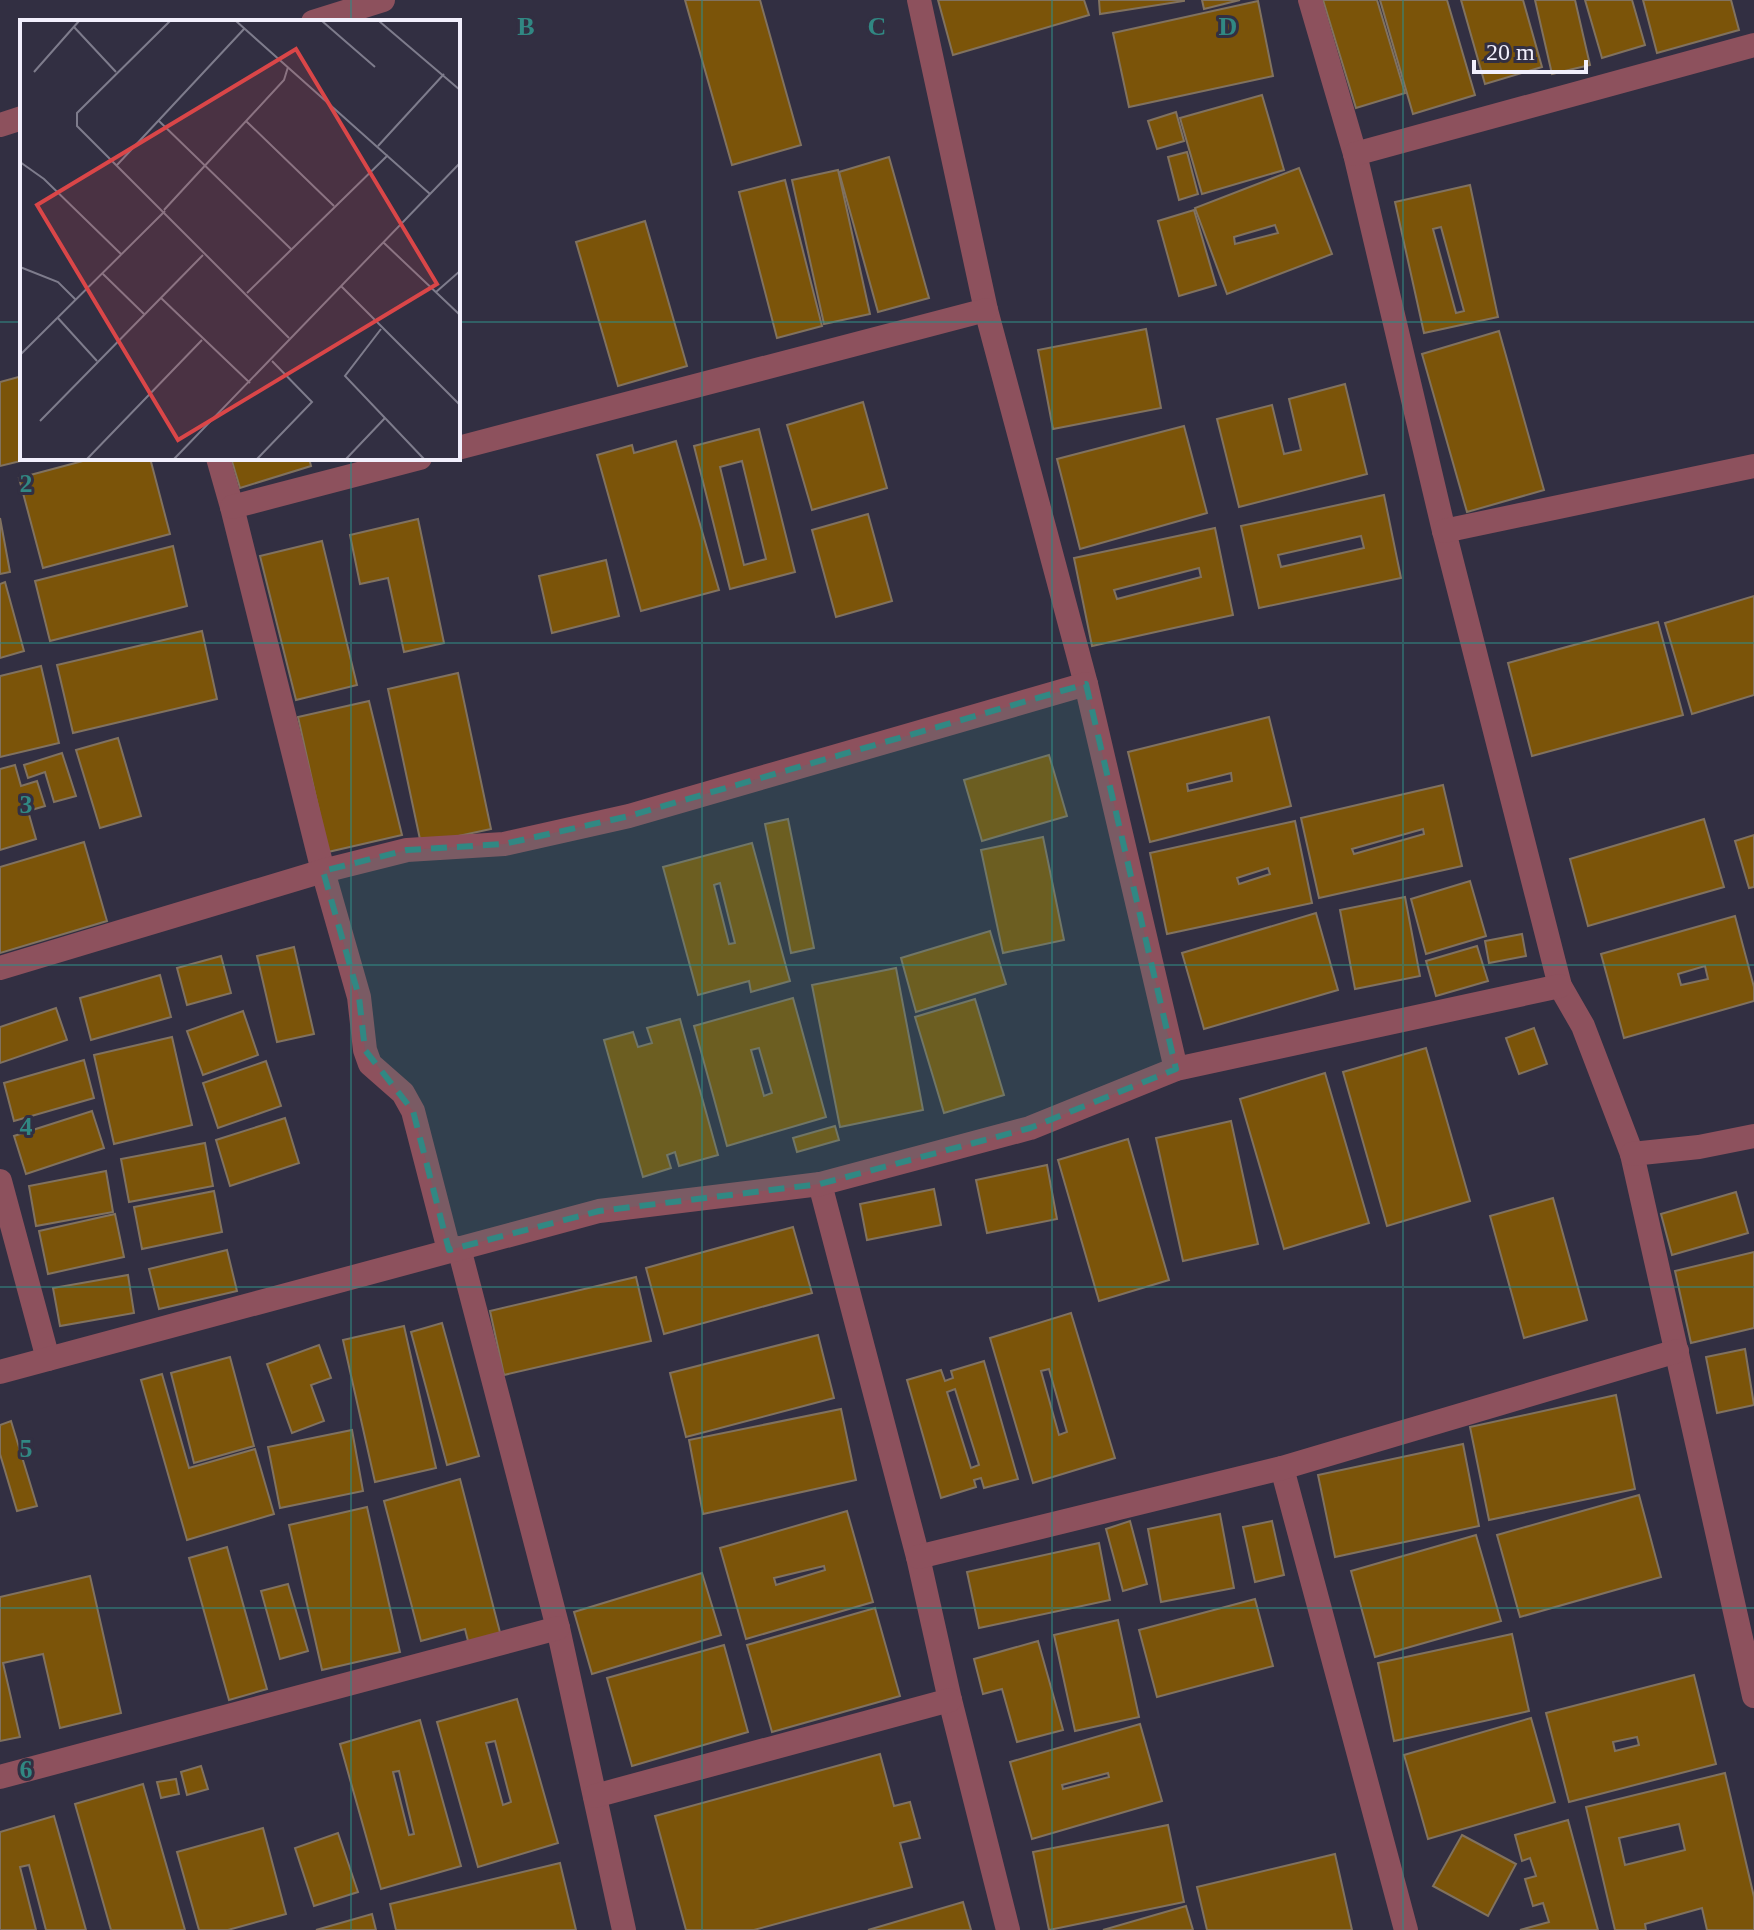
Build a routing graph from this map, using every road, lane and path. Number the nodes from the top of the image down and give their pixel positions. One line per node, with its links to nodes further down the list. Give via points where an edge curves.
1 (383, 0): 4 (street)
2 (919, 0): 9 (street)
3 (1310, 0): 8 (street)
4 (319, 20)
5 (1754, 45): 8 (street)
6 (20, 119): 7 (street)
7 (0, 125)
8 (1355, 154): 15 (street)
9 (986, 310): 10 (street); 16 (street)
10 (460, 447)
11 (219, 460): 14 (street)
12 (412, 460): 14 (street)
13 (1754, 466): 15 (street)
14 (232, 507): 17 (street)
15 (1444, 531): 19 (street)
16 (1086, 684): 17 (street, via 629,816 504,844 407,850); 20 (street)
17 (323, 871): 18 (street); 25 (street, via 359,997 365,1050 370,1064 403,1093 413,1111)
18 (0, 968)
19 (1560, 986): 20 (street); 22 (street, via 1583,1026)
20 (1176, 1069): 24 (street, via 1030,1128)
21 (1754, 1136): 22 (street)
22 (1632, 1154): 26 (street)
23 (0, 1181): 27 (street)
24 (820, 1184): 25 (street, via 599,1211); 30 (street)
25 (454, 1249): 27 (street); 31 (street)
26 (1677, 1351): 29 (street); 32 (street)
27 (48, 1359): 28 (street)
28 (0, 1372)
29 (1282, 1468): 30 (street); 38 (street)
30 (918, 1557): 33 (street)
31 (558, 1628): 34 (street); 35 (street)
32 (1754, 1696)
33 (950, 1700): 35 (street); 37 (street)
34 (0, 1777)
35 (595, 1796): 36 (street)
36 (624, 1930)
37 (1008, 1930)
38 (1406, 1930)

